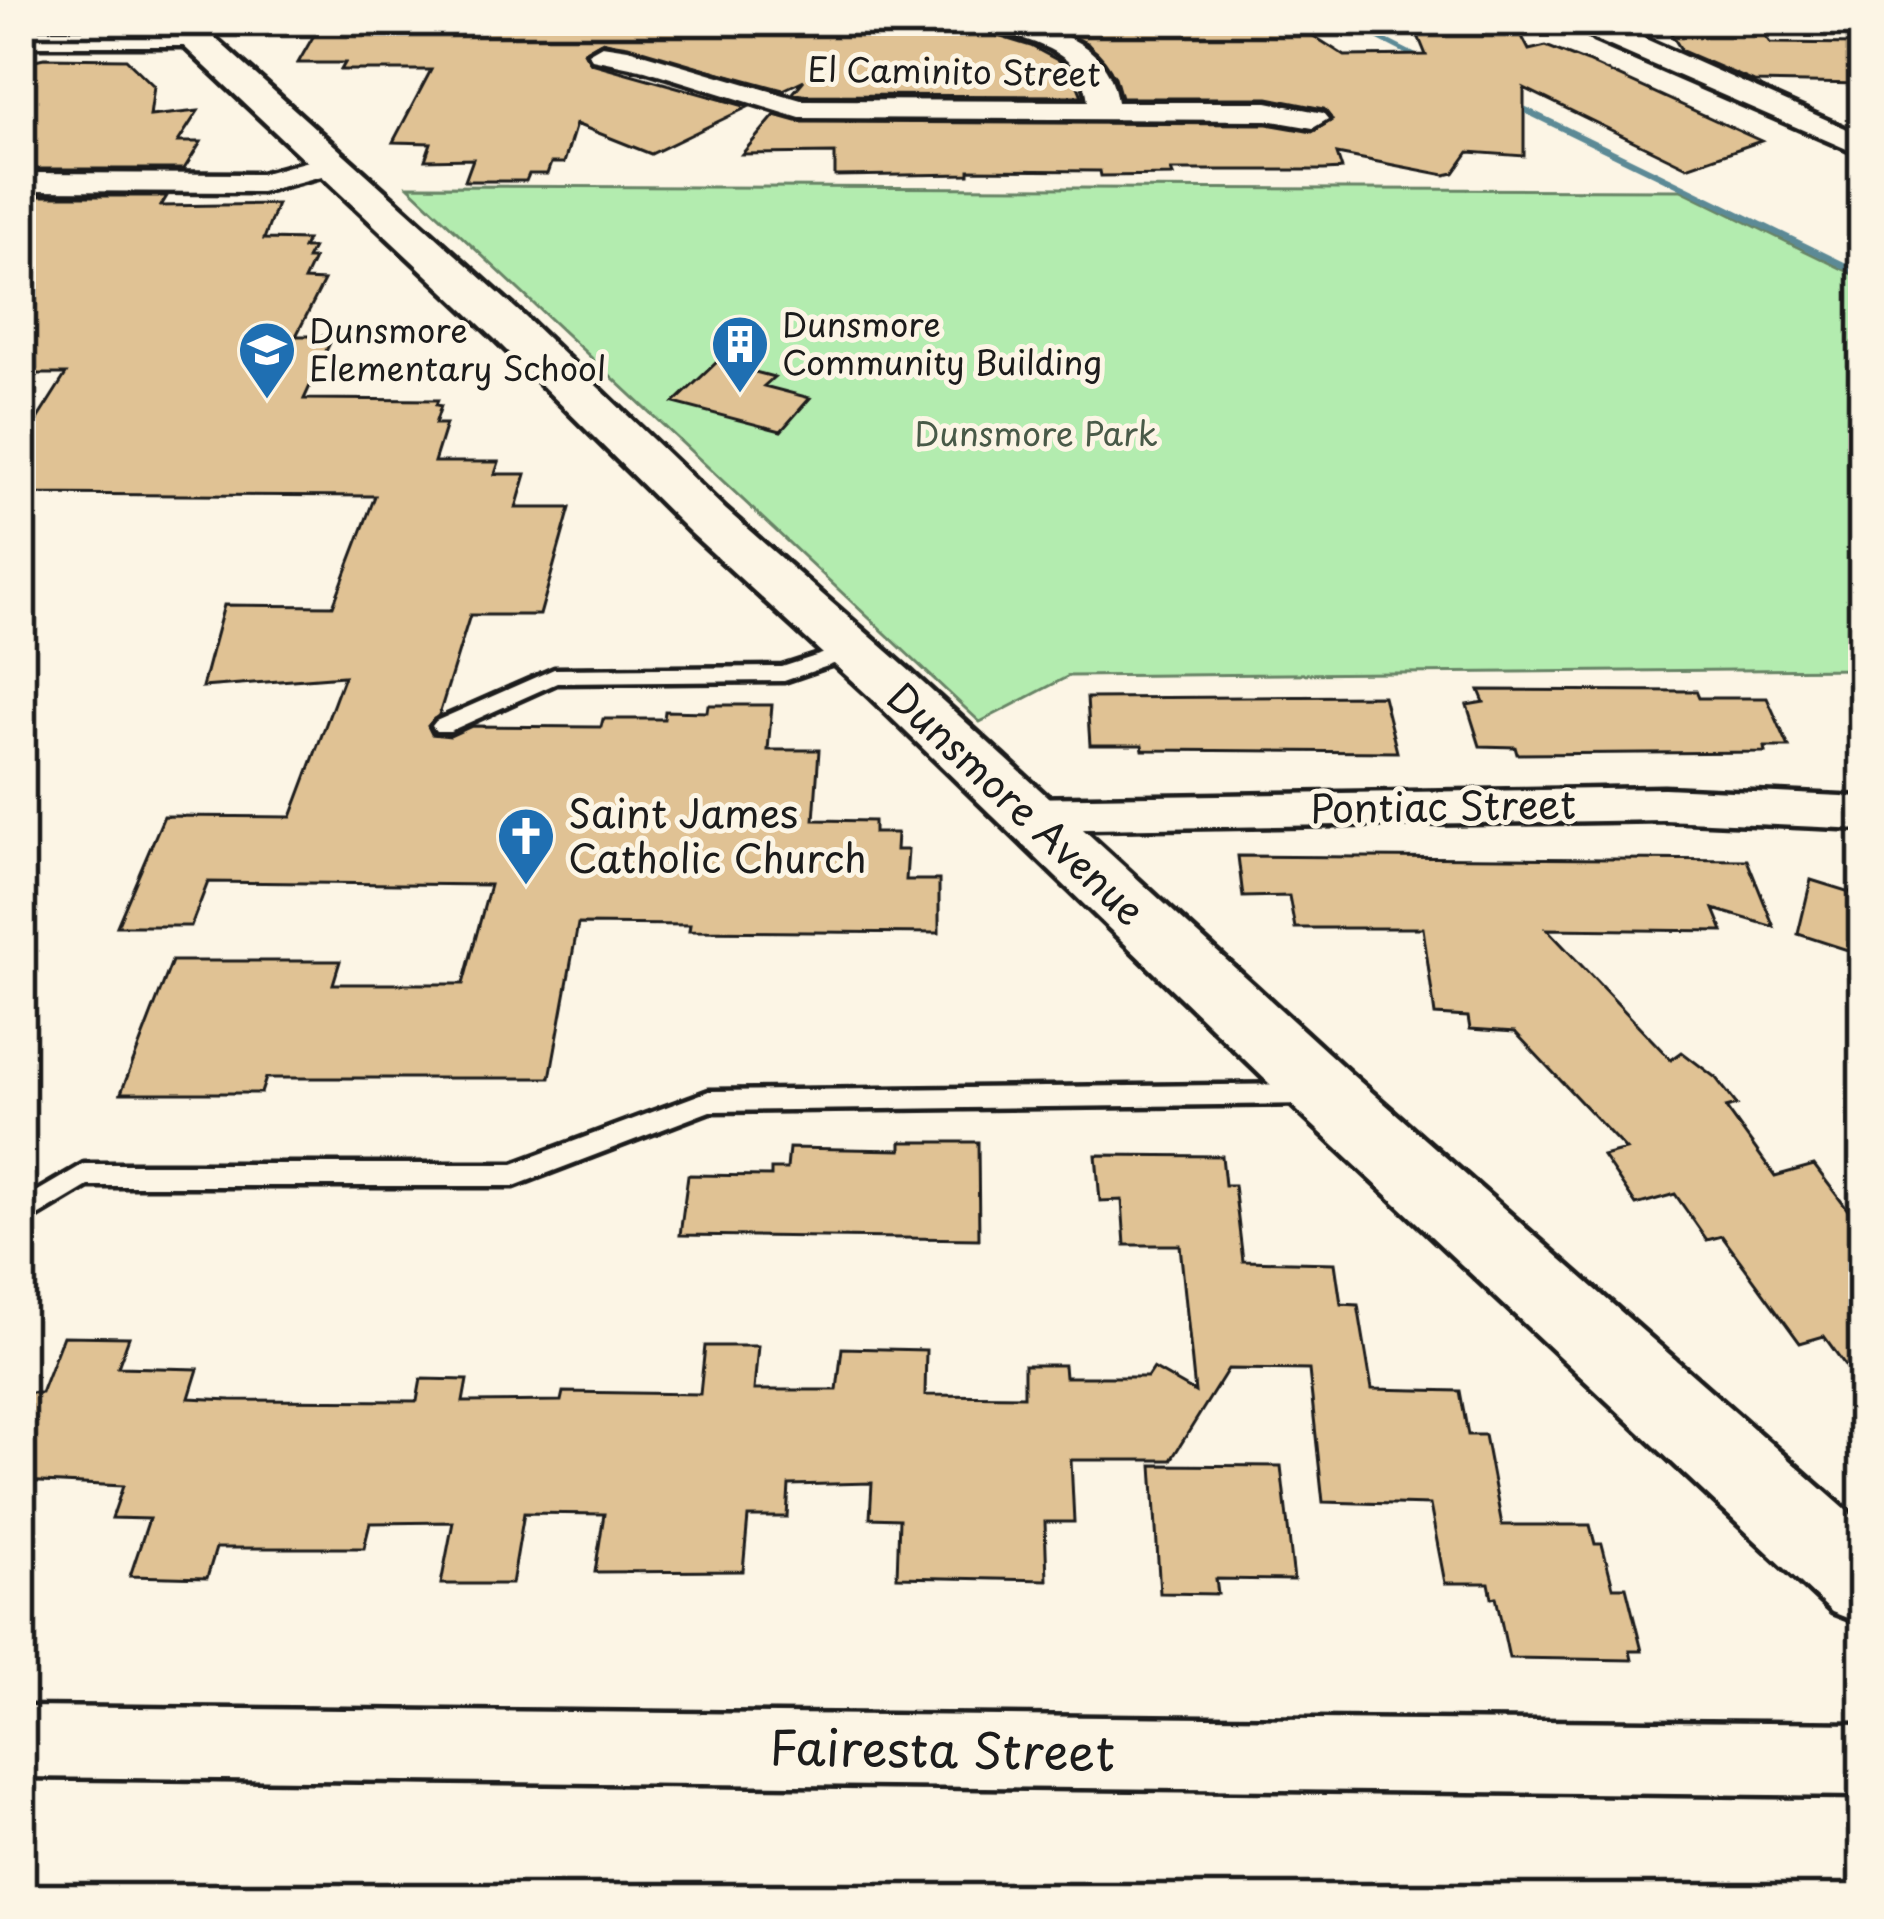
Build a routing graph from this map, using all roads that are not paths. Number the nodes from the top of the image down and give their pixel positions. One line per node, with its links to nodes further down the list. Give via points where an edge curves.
1 (992, 21): 6 (street, via 1082,56 1096,70)
2 (1588, 21): 7 (street)
3 (184, 29): 4 (street); 11 (street, Dunsmore Avenue)
4 (21, 38)
5 (602, 53): 6 (street, El Caminito Street, via 648,58 800,109)
6 (1103, 110): 9 (street, El Caminito Street, via 1267,111)
7 (1790, 115): 8 (street); 10 (street)
8 (1863, 115)
9 (1313, 119)
10 (1863, 147)
11 (330, 164): 12 (street, via 261,183); 13 (street, Dunsmore Avenue)
12 (21, 182)
13 (850, 651): 14 (lane, via 784,674 554,676); 16 (street, Dunsmore Avenue)
14 (443, 726)
15 (1863, 812): 16 (street, Pontiac Street, via 1664,804)
16 (1023, 814): 17 (street, Dunsmore Avenue)
17 (1326, 1094): 18 (lane, via 709,1101 514,1175 84,1175); 19 (street, Dunsmore Avenue)
18 (31, 1209)
19 (1863, 1582)
20 (21, 1742): 21 (street, Fairesta Street)
21 (1863, 1760)

